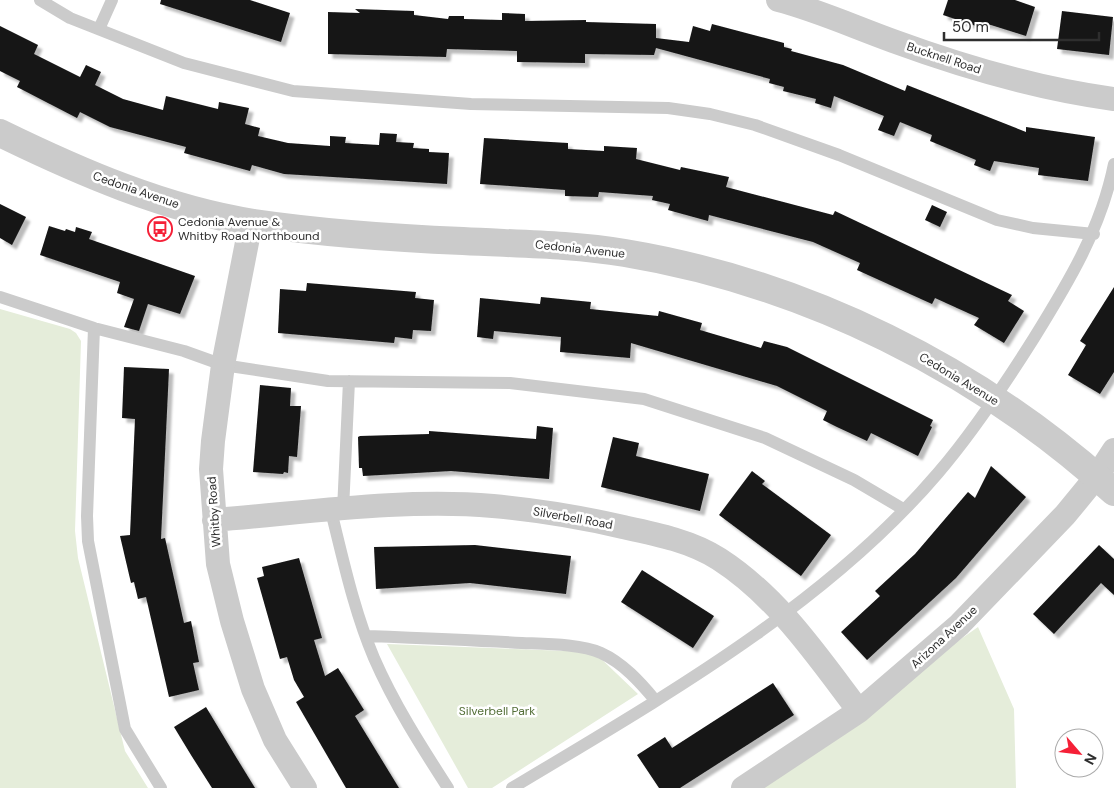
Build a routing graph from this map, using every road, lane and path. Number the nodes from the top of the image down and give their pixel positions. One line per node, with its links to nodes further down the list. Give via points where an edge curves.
1 (40, 0): 4 (lane)
2 (112, 0): 4 (lane)
3 (778, 0): 5 (street, Bucknell Road, via 938,57 1005,77)
4 (99, 30): 9 (lane, via 184,63 293,91 471,104 668,108 710,114 755,125 839,155 997,220 1033,228)
5 (1114, 99)
6 (0, 133): 8 (street, Cedonia Avenue, via 125,188 174,204)
7 (1114, 164): 9 (lane)
8 (251, 222): 12 (street, Whitby Road); 14 (street, Cedonia Avenue, via 338,233 564,246 677,262 788,295 843,317 910,350)
9 (1094, 234): 14 (lane, via 1059,298)
10 (0, 297): 11 (lane)
11 (94, 328): 12 (lane, via 184,351); 24 (lane, via 88,541 125,729)
12 (223, 365): 13 (lane, via 328,381); 19 (street, Whitby Road, via 211,469)
13 (349, 381): 17 (lane, via 510,383 644,399 765,438 854,480); 18 (lane)
14 (993, 399): 16 (street, Cedonia Avenue, via 1065,449); 17 (lane, via 937,474)
15 (1114, 450): 16 (street, Arizona Avenue)
16 (1105, 484): 23 (street, Arizona Avenue, via 1065,515 959,625)
17 (903, 509): 20 (lane, via 816,590)
18 (337, 510): 19 (street, Silverbell Road); 20 (street, Silverbell Road, via 411,504 492,506 560,514 658,534 689,544 718,559 748,580); 21 (lane)
19 (214, 520): 25 (street, Whitby Road, via 218,564 253,689 275,740)
20 (783, 616): 22 (lane); 23 (street, Silverbell Road)
21 (366, 636): 22 (lane, via 588,649 600,652 621,666); 26 (lane, via 390,693)
22 (655, 700): 27 (lane)
23 (859, 711): 28 (street, Arizona Avenue)
24 (161, 788)
25 (305, 788)
26 (448, 788)
27 (512, 788)
28 (743, 788)

